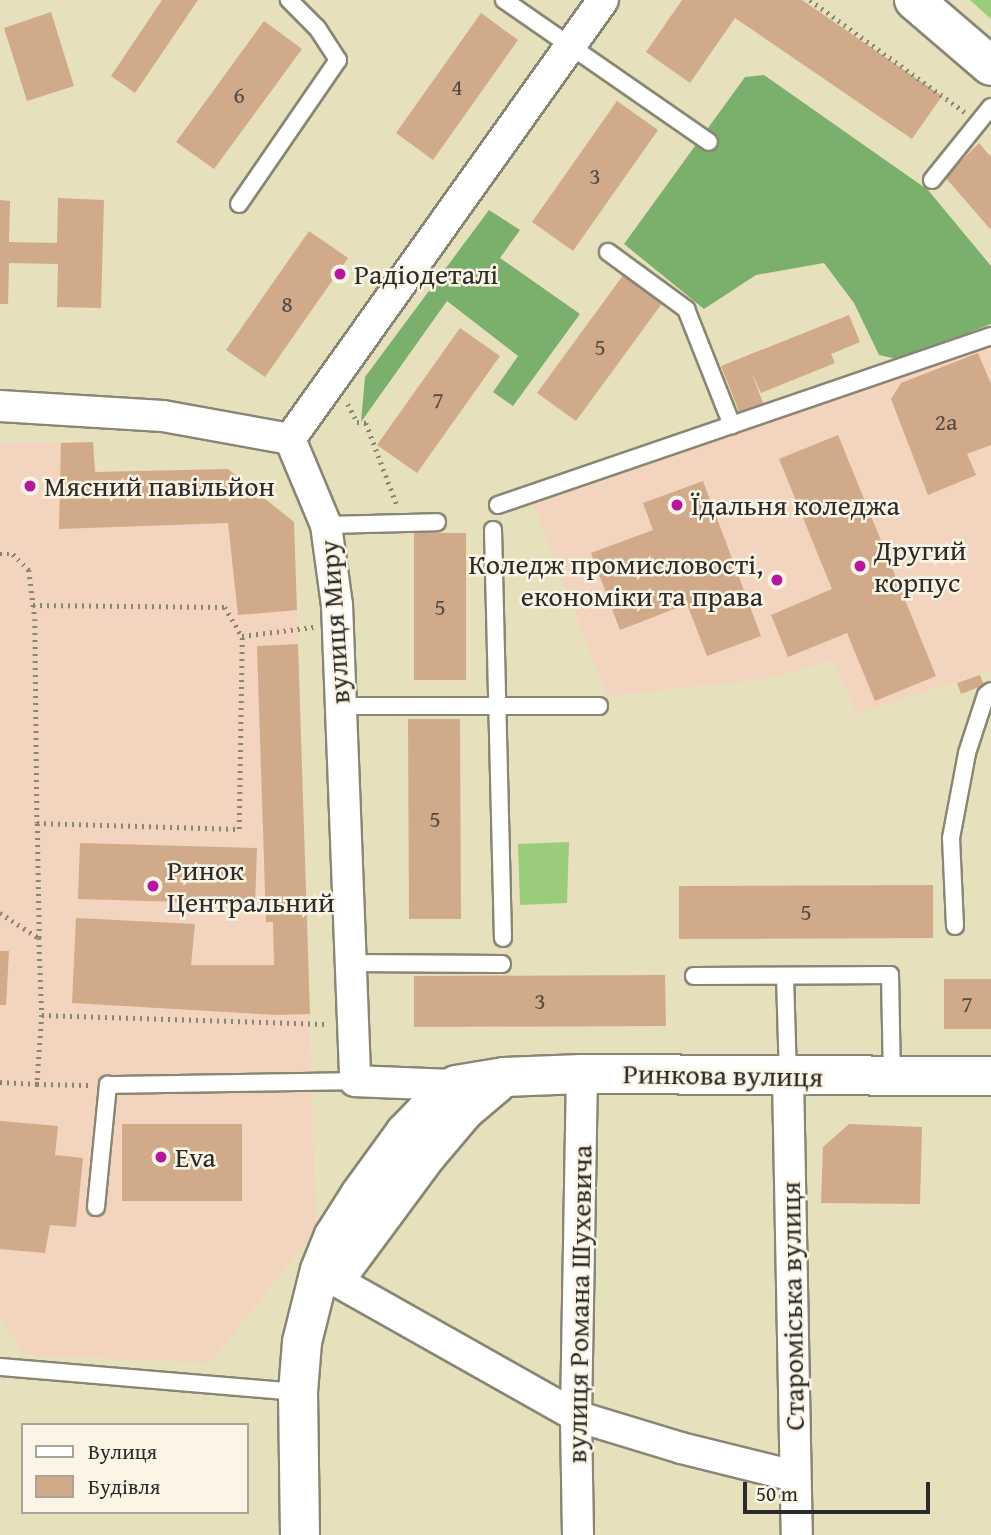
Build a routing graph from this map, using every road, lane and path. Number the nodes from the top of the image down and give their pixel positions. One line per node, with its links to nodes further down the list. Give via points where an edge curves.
1 (289, 0): 12 (lane, via 338,60)
2 (504, 0): 6 (lane)
3 (603, 0): 6 (street)
4 (810, 0): 9 (path)
5 (914, 0): 7 (main road)
6 (570, 46): 10 (lane); 17 (street)
7 (991, 65)
8 (991, 107): 9 (lane)
9 (978, 124): 11 (lane)
10 (709, 142)
11 (932, 180)
12 (239, 204)
13 (608, 251): 16 (lane, via 686,309)
14 (991, 336): 16 (lane)
15 (0, 406): 17 (street, via 163,416)
16 (732, 425): 18 (lane)
17 (290, 439): 20 (street, вулиця Миру)
18 (498, 505)
19 (437, 522): 20 (lane)
20 (326, 525): 24 (street, вулиця Миру)
21 (493, 530): 28 (lane)
22 (0, 554): 23 (path, via 13,554 29,570)
23 (33, 605): 25 (path, via 225,607); 30 (path)
24 (338, 625): 25 (path); 27 (street, вулиця Миру)
25 (242, 636): 30 (path, via 239,830)
26 (991, 691): 32 (lane, via 967,753 951,838)
27 (341, 706): 28 (lane); 35 (street, вулиця Миру)
28 (498, 706): 29 (lane); 34 (lane)
29 (599, 706)
30 (37, 822): 33 (path)
31 (0, 914): 33 (path)
32 (955, 926)
33 (39, 938): 39 (path)
34 (502, 938)
35 (351, 963): 36 (lane); 40 (street, вулиця Миру)
36 (502, 964)
37 (694, 976): 38 (lane)
38 (785, 976): 42 (lane, via 890,975); 45 (lane)
39 (42, 1015): 40 (path); 48 (path)
40 (354, 1024): 46 (street, вулиця Миру)
41 (582, 1074): 44 (main road, Ринкова вулиця); 45 (main road, Ринкова вулиця); 56 (street, вулиця Романа Шухевича)
42 (892, 1076): 43 (main road, Ринкова вулиця); 45 (main road, Ринкова вулиця)
43 (991, 1076)
44 (504, 1077): 50 (main road, Ринкова вулиця); 52 (main road, via 464,1111 434,1146)
45 (788, 1077): 57 (street, Староміська вулиця)
46 (355, 1081): 49 (lane); 50 (street)
47 (0, 1082): 48 (path)
48 (37, 1084): 49 (path)
49 (108, 1085): 51 (lane)
50 (456, 1085): 53 (main road, via 405,1133 334,1236 320,1270)
51 (96, 1207)
52 (335, 1280): 53 (main road); 56 (street)
53 (310, 1318): 55 (main road, via 302,1342)
54 (0, 1367): 55 (lane)
55 (298, 1392): 58 (main road)
56 (576, 1416): 57 (street); 59 (street, вулиця Романа Шухевича)
57 (794, 1476): 60 (street, Староміська вулиця)
58 (300, 1535)
59 (579, 1535)
60 (797, 1535)

